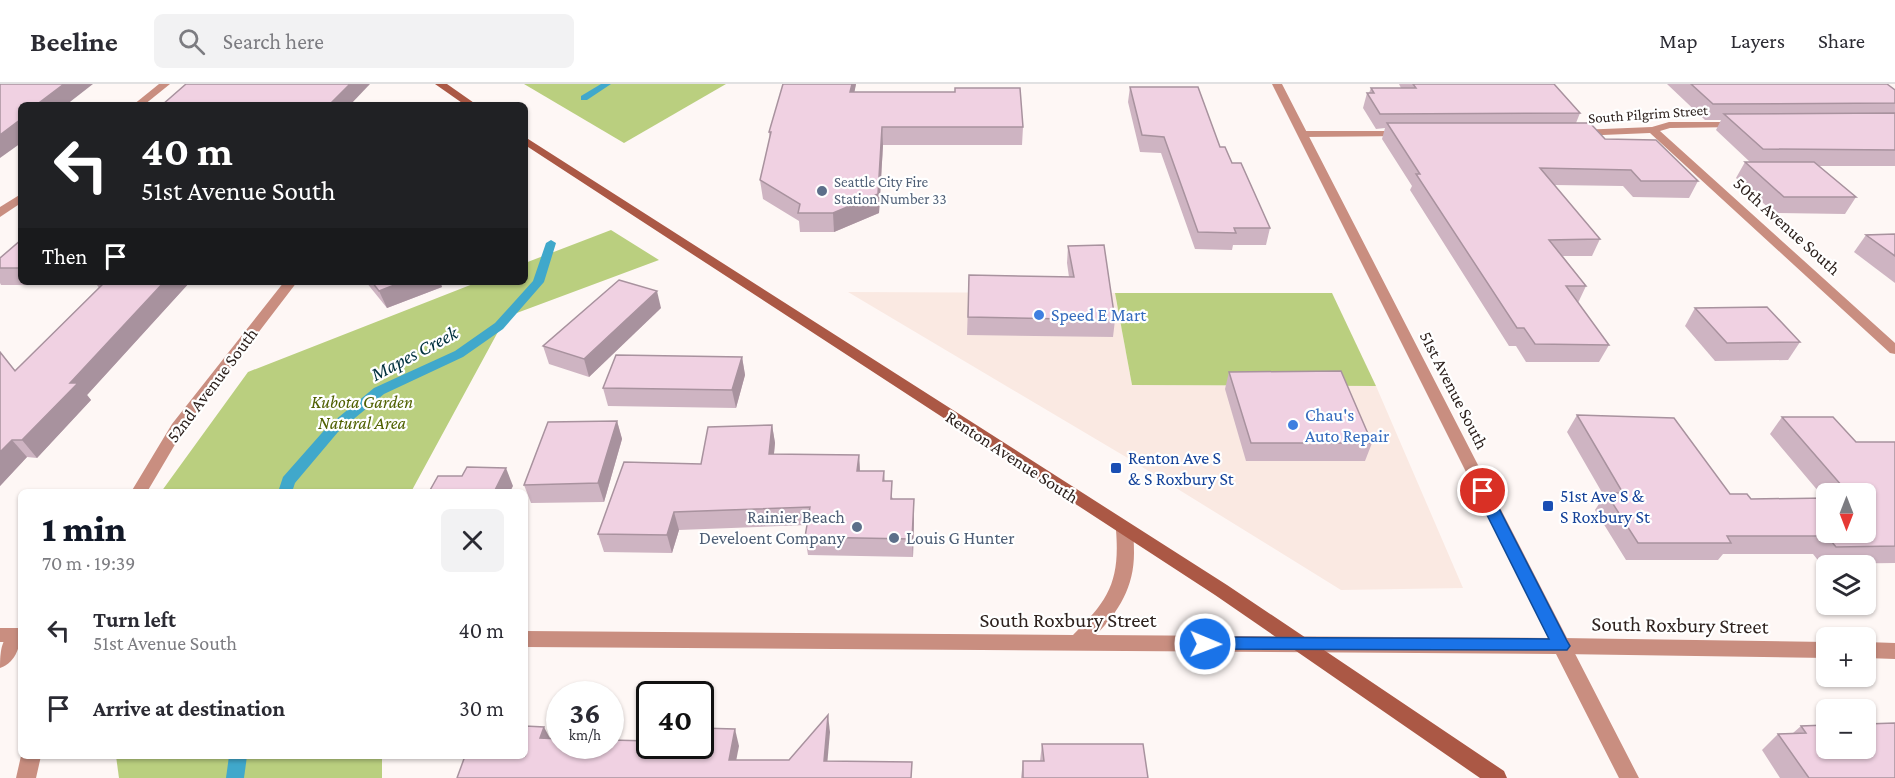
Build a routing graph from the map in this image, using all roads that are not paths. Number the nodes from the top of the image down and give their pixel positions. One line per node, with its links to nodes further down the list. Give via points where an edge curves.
1 (165, 84): 4 (street)
2 (440, 84): 5 (main road)
3 (1277, 84): 9 (street, 51st Avenue South)
4 (142, 102)
5 (467, 102)
6 (1746, 124): 7 (street, South Pilgrim Street, via 1670,125)
7 (1653, 130): 8 (street, South Pilgrim Street); 15 (street, 50th Avenue South)
8 (1570, 133)
9 (1303, 134): 10 (street); 24 (street, 51st Avenue South)
10 (1418, 134)
11 (528, 142): 17 (main road, Renton Avenue South)
12 (18, 199): 13 (street)
13 (0, 213)
14 (289, 285): 16 (street, 52nd Avenue South, via 177,428)
15 (1895, 350)
16 (140, 489)
17 (1124, 530): 22 (street, via 1128,555 1124,584 1107,613); 23 (main road, Renton Avenue South)
18 (0, 635): 19 (street)
19 (18, 635)
20 (18, 638): 28 (street)
21 (528, 639): 22 (street, South Roxbury Street)
22 (1077, 643): 23 (street, South Roxbury Street)
23 (1300, 644): 24 (street, South Roxbury Street); 31 (main road, Renton Avenue South)
24 (1561, 646): 25 (street, South Roxbury Street); 32 (street, 51st Avenue South)
25 (1816, 650)
26 (1876, 650): 27 (street)
27 (1895, 651)
28 (0, 660)
29 (31, 759): 30 (street)
30 (26, 778)
31 (1497, 778)
32 (1629, 778)

